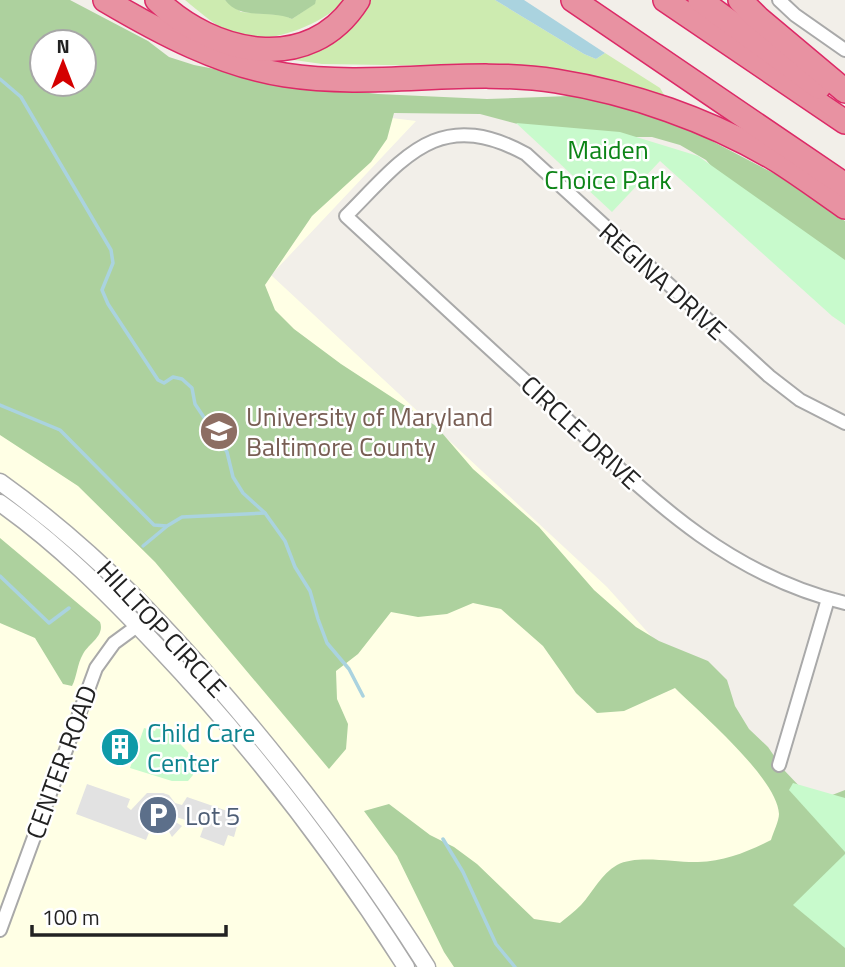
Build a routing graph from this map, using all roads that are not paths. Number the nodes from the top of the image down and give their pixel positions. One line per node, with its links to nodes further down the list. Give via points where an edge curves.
1 (105, 0): 11 (highway, via 144,23)
2 (135, 0): 11 (highway, via 155,19)
3 (157, 0): 11 (highway)
4 (168, 0): 11 (highway)
5 (358, 0): 11 (highway, via 342,20 309,43 269,50)
6 (573, 0): 16 (highway)
7 (665, 0): 15 (highway)
8 (700, 0): 14 (highway)
9 (740, 0): 13 (highway)
10 (779, 0): 12 (street)
11 (204, 42): 17 (highway, via 255,68 309,77 501,78 586,86 719,131 776,160)
12 (845, 50)
13 (845, 91)
14 (845, 104)
15 (845, 122)
16 (845, 185)
17 (845, 207)
18 (346, 216): 19 (street, REGINA DRIVE, via 407,155 426,144 465,135 504,143 526,155 769,376 800,400); 22 (street, CIRCLE DRIVE, via 682,524 748,567)
19 (845, 423)
20 (0, 482): 24 (street, HILLTOP CIRCLE, via 97,559)
21 (0, 503): 25 (street, HILLTOP CIRCLE, via 86,572)
22 (828, 599): 23 (street, CIRCLE DRIVE); 26 (street)
23 (845, 603)
24 (153, 615): 25 (street, CENTER ROAD); 29 (street, HILLTOP CIRCLE, via 296,781)
25 (138, 626): 27 (street, CENTER ROAD, via 114,643 96,668); 28 (street, HILLTOP CIRCLE, via 282,790)
26 (779, 765)
27 (0, 930)
28 (406, 967)
29 (427, 967)

